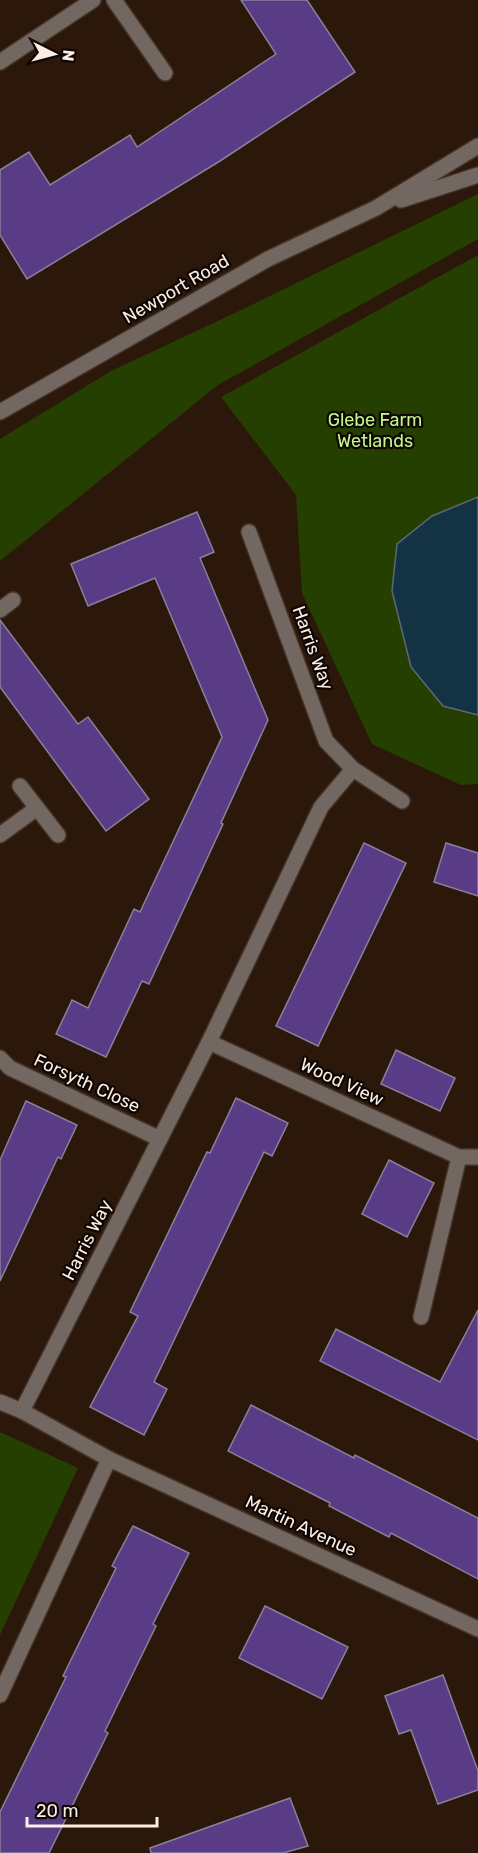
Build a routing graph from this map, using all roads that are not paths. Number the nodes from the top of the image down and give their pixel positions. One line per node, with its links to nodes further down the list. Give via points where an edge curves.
1 (93, 0): 3 (street)
2 (114, 0): 4 (street)
3 (0, 62)
4 (165, 73)
5 (478, 146): 7 (street, Newport Road)
6 (478, 175): 7 (street, Newport Road)
7 (376, 208): 8 (street, Newport Road, via 268,259)
8 (0, 412)
9 (249, 532): 12 (street, Harris Way, via 326,741)
10 (13, 600): 11 (street)
11 (0, 610)
12 (353, 769): 14 (street, Harris Way); 18 (street, Harris Way, via 321,807)
13 (20, 786): 15 (street)
14 (402, 801)
15 (37, 808): 16 (street); 17 (street)
16 (0, 835)
17 (58, 835)
18 (209, 1042): 20 (street, Harris Way); 21 (street, Wood View)
19 (0, 1058): 20 (street, Forsyth Close, via 10,1068)
20 (160, 1139): 25 (street, Harris Way)
21 (459, 1157): 22 (street, Wood View); 23 (street)
22 (478, 1157)
23 (421, 1317)
24 (0, 1402): 25 (street)
25 (22, 1411): 26 (street)
26 (108, 1458): 27 (street, Martin Avenue); 28 (street)
27 (478, 1629)
28 (0, 1695)

